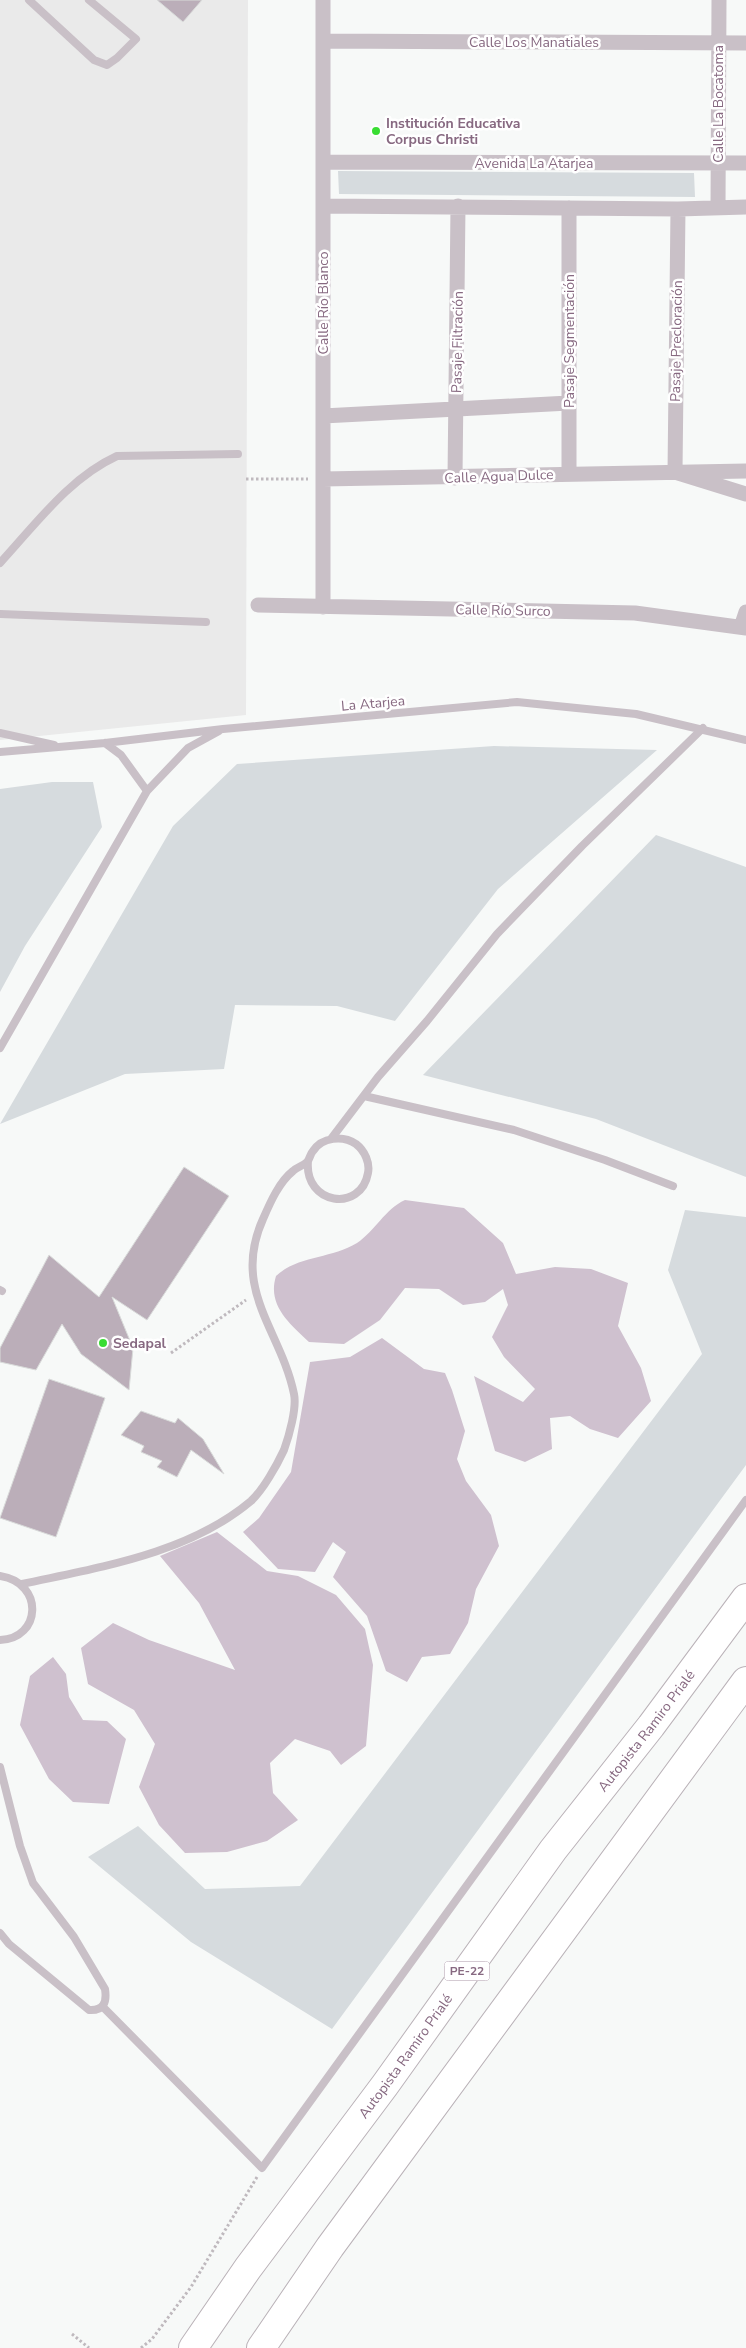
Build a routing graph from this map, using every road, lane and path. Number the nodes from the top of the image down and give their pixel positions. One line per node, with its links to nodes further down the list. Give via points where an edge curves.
1 (29, 0): 2 (lane, via 94,60 107,65 136,39)
2 (89, 0)
3 (323, 0): 5 (street, Calle Río Blanco)
4 (719, 0): 6 (street, Calle La Bocatoma)
5 (322, 41): 6 (street, Calle Los Manatiales); 8 (street, Calle Río Blanco)
6 (719, 43): 7 (street, Calle Los Manatiales); 9 (street, Calle La Bocatoma)
7 (746, 43)
8 (323, 162): 9 (street, Avenida La Atarjea); 11 (street, Calle Río Blanco)
9 (718, 163): 10 (street, Avenida La Atarjea); 13 (street, Calle La Bocatoma)
10 (746, 163)
11 (323, 206): 12 (street); 19 (street, Calle Río Blanco)
12 (458, 206): 15 (street); 18 (street, Pasaje Filtración)
13 (718, 207): 14 (street); 16 (street)
14 (746, 207)
15 (569, 208): 16 (street); 17 (street, Pasaje Segmentación)
16 (678, 209): 22 (street, Pasaje Precloración)
17 (569, 403): 18 (street); 23 (street, Pasaje Segmentación)
18 (456, 409): 19 (street); 24 (street, Pasaje Filtración)
19 (323, 416): 26 (street, Calle Río Blanco)
20 (238, 454): 28 (lane, via 117,456 78,479)
21 (746, 471): 22 (street, Calle Agua Dulce)
22 (675, 472): 23 (street, Calle Agua Dulce); 27 (street, Calle Agua Dulce)
23 (569, 474): 24 (street, Calle Agua Dulce)
24 (455, 478): 26 (street, Calle Agua Dulce)
25 (246, 479): 26 (path)
26 (323, 479): 30 (street, Calle Río Blanco)
27 (746, 494)
28 (0, 563)
29 (258, 606): 30 (street, Calle Río Surco)
30 (323, 607): 34 (street, Calle Río Surco, via 635,613)
31 (746, 612): 34 (street)
32 (0, 614): 33 (lane)
33 (206, 622)
34 (744, 628)
35 (703, 728): 36 (lane, La Atarjea, via 636,714 517,702); 38 (lane, La Atarjea); 44 (lane, via 497,934)
36 (223, 729): 39 (lane, La Atarjea); 42 (lane, via 188,748)
37 (0, 733): 40 (lane)
38 (746, 740)
39 (104, 743): 40 (lane, La Atarjea); 42 (lane, via 121,755)
40 (61, 747): 41 (lane, La Atarjea)
41 (0, 752)
42 (146, 791): 43 (lane)
43 (0, 1048)
44 (364, 1096): 45 (lane); 47 (lane, via 514,1130)
45 (331, 1139): 46 (lane, via 321,1143); 46 (lane, via 350,1141 364,1154 368,1173 359,1190 342,1199 322,1195 309,1180)
46 (308, 1161): 48 (lane, via 292,1172 274,1196 262,1221 255,1240 252,1270)
47 (673, 1186)
48 (255, 1294): 49 (path); 52 (lane, via 295,1396 290,1434 278,1464 252,1500 214,1527 172,1545 129,1560)
49 (171, 1353)
50 (746, 1500): 59 (lane)
51 (0, 1576): 52 (lane)
52 (22, 1584): 54 (lane, via 30,1595 33,1609 29,1623 20,1634)
53 (746, 1598): 63 (highway, Autopista Ramiro Prialé / PE-22, via 652,1726 553,1850)
54 (0, 1640)
55 (746, 1681): 64 (highway, via 330,2247)
56 (0, 1767): 58 (lane, via 33,1884 74,1937 105,1989)
57 (0, 1933): 58 (lane, via 89,2010 97,2011)
58 (103, 2007): 59 (lane)
59 (262, 2168): 62 (path, via 192,2287 152,2339)
60 (72, 2334): 61 (path)
61 (89, 2348)
62 (141, 2348)
63 (193, 2348)
64 (261, 2348)

